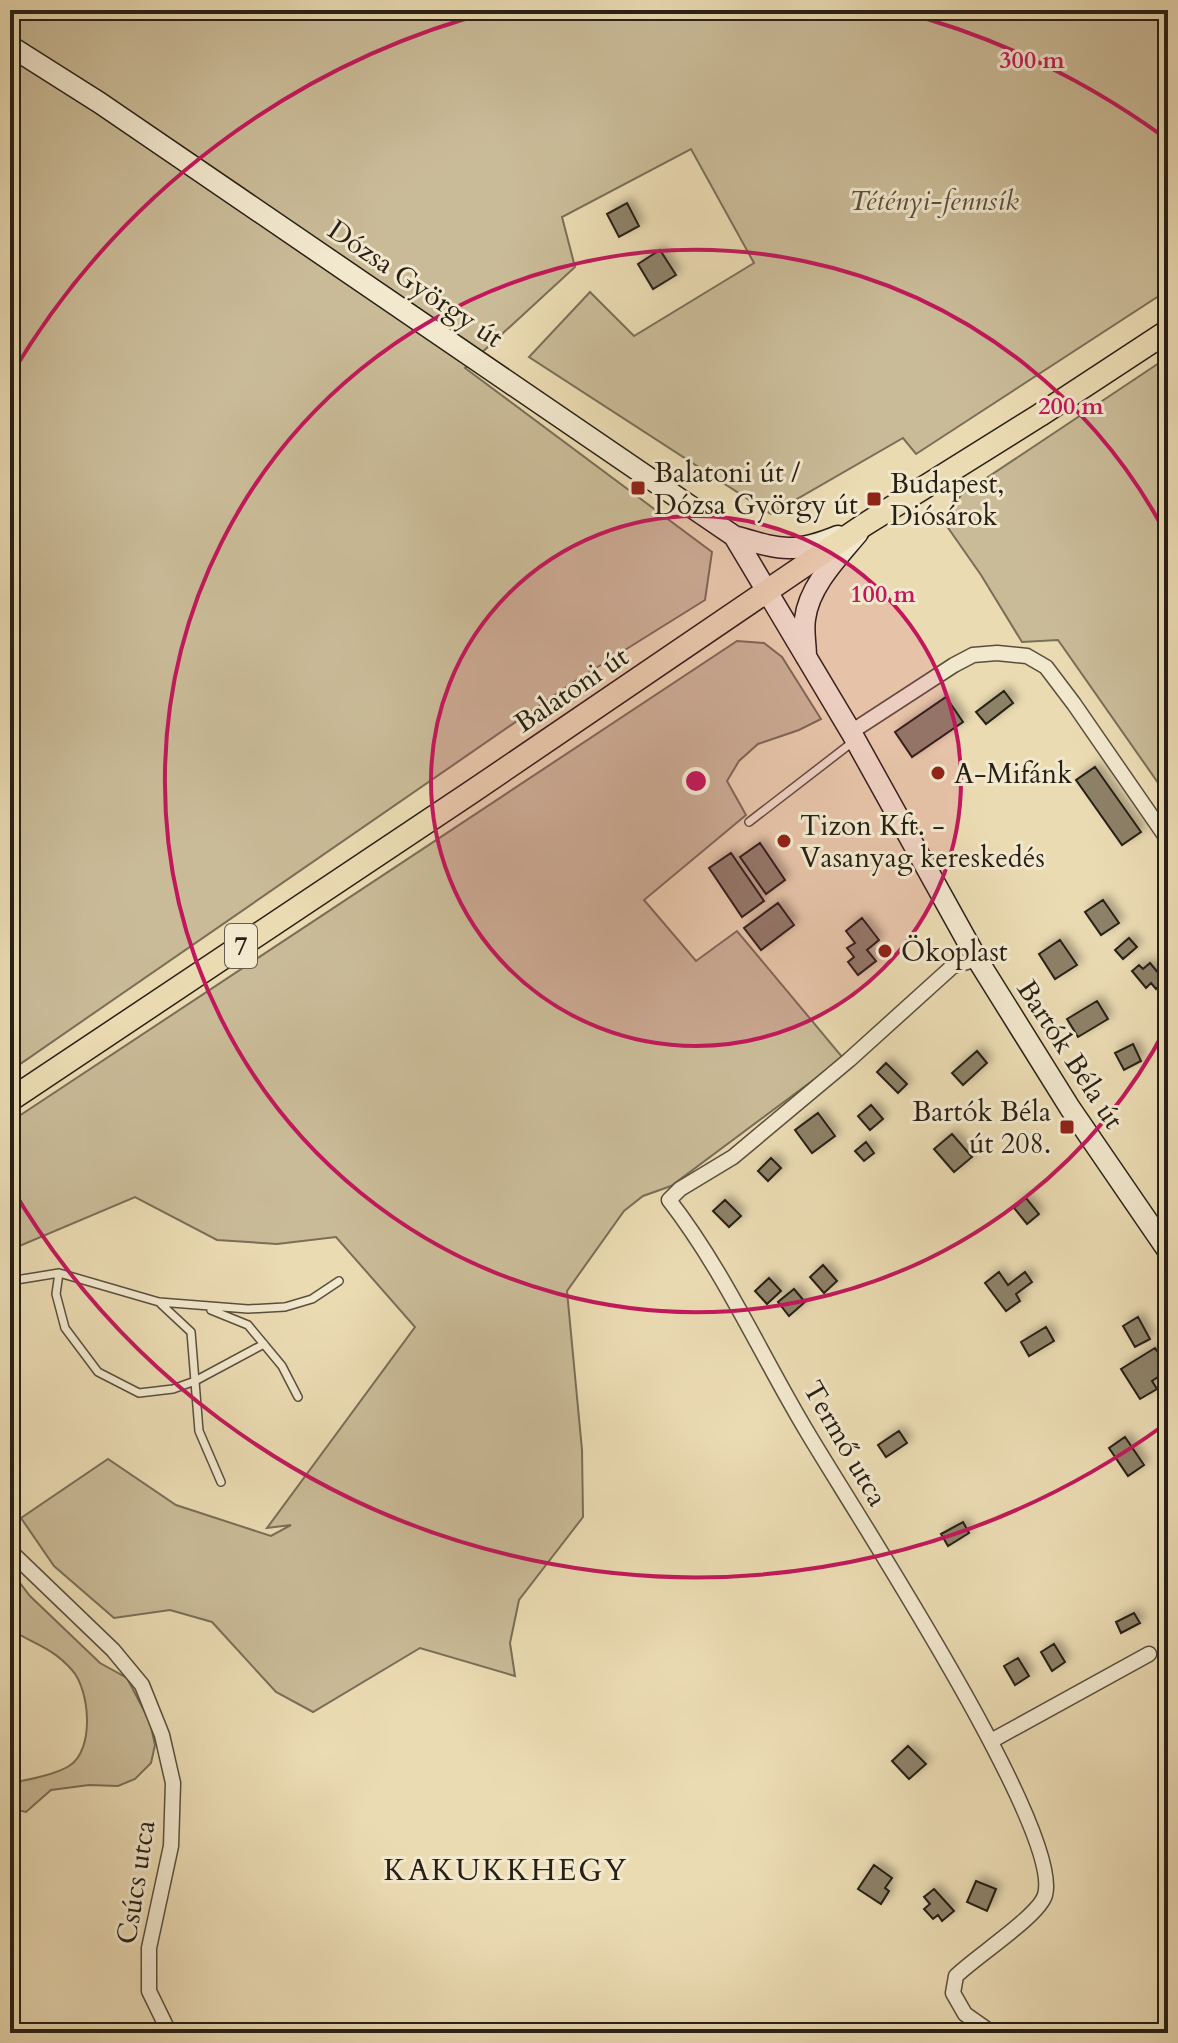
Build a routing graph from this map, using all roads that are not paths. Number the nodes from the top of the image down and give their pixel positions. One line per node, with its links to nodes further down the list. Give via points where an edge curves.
1 (10, 46): 4 (street, Dózsa György út)
2 (1168, 331): 3 (main road, Balatoni út / 7)
3 (864, 525): 4 (street, via 794,550); 5 (main road, Balatoni út / 7); 6 (street, via 829,568 808,606)
4 (734, 536): 5 (street, Dózsa György út)
5 (766, 592): 6 (street, Bartók Béla út); 11 (main road, Balatoni út / 7)
6 (806, 657): 7 (street, Bartók Béla út)
7 (853, 736): 8 (lane); 9 (street, via 973,655 1027,656 1046,667 1065,691); 10 (street, Bartók Béla út)
8 (749, 822)
9 (1168, 840)
10 (977, 959): 12 (street, Bartók Béla út); 24 (street, Termő utca, via 953,966 733,1157 669,1200 711,1258 804,1427)
11 (10, 1100)
12 (1168, 1251)
13 (59, 1273): 14 (lane); 16 (lane); 19 (lane, via 56,1294 65,1328 98,1372 139,1393)
14 (10, 1281)
15 (339, 1281): 17 (lane, via 312,1299 285,1307)
16 (159, 1302): 17 (lane); 19 (lane, via 191,1332)
17 (206, 1308): 18 (lane, via 248,1325)
18 (264, 1344): 19 (lane); 20 (lane)
19 (195, 1381): 21 (lane, via 199,1431)
20 (298, 1397)
21 (221, 1482)
22 (10, 1551): 27 (street, Csúcs utca, via 123,1662 142,1685 162,1735 173,1783 171,1846 149,1948 149,1991)
23 (1149, 1654): 24 (street)
24 (991, 1741): 28 (street, Termő utca, via 1028,1818 1047,1876 1045,1897 1030,1915 956,1976 953,1993 965,2014)
25 (10, 2028): 26 (street)
26 (29, 2033)
27 (172, 2033)
28 (992, 2033)

